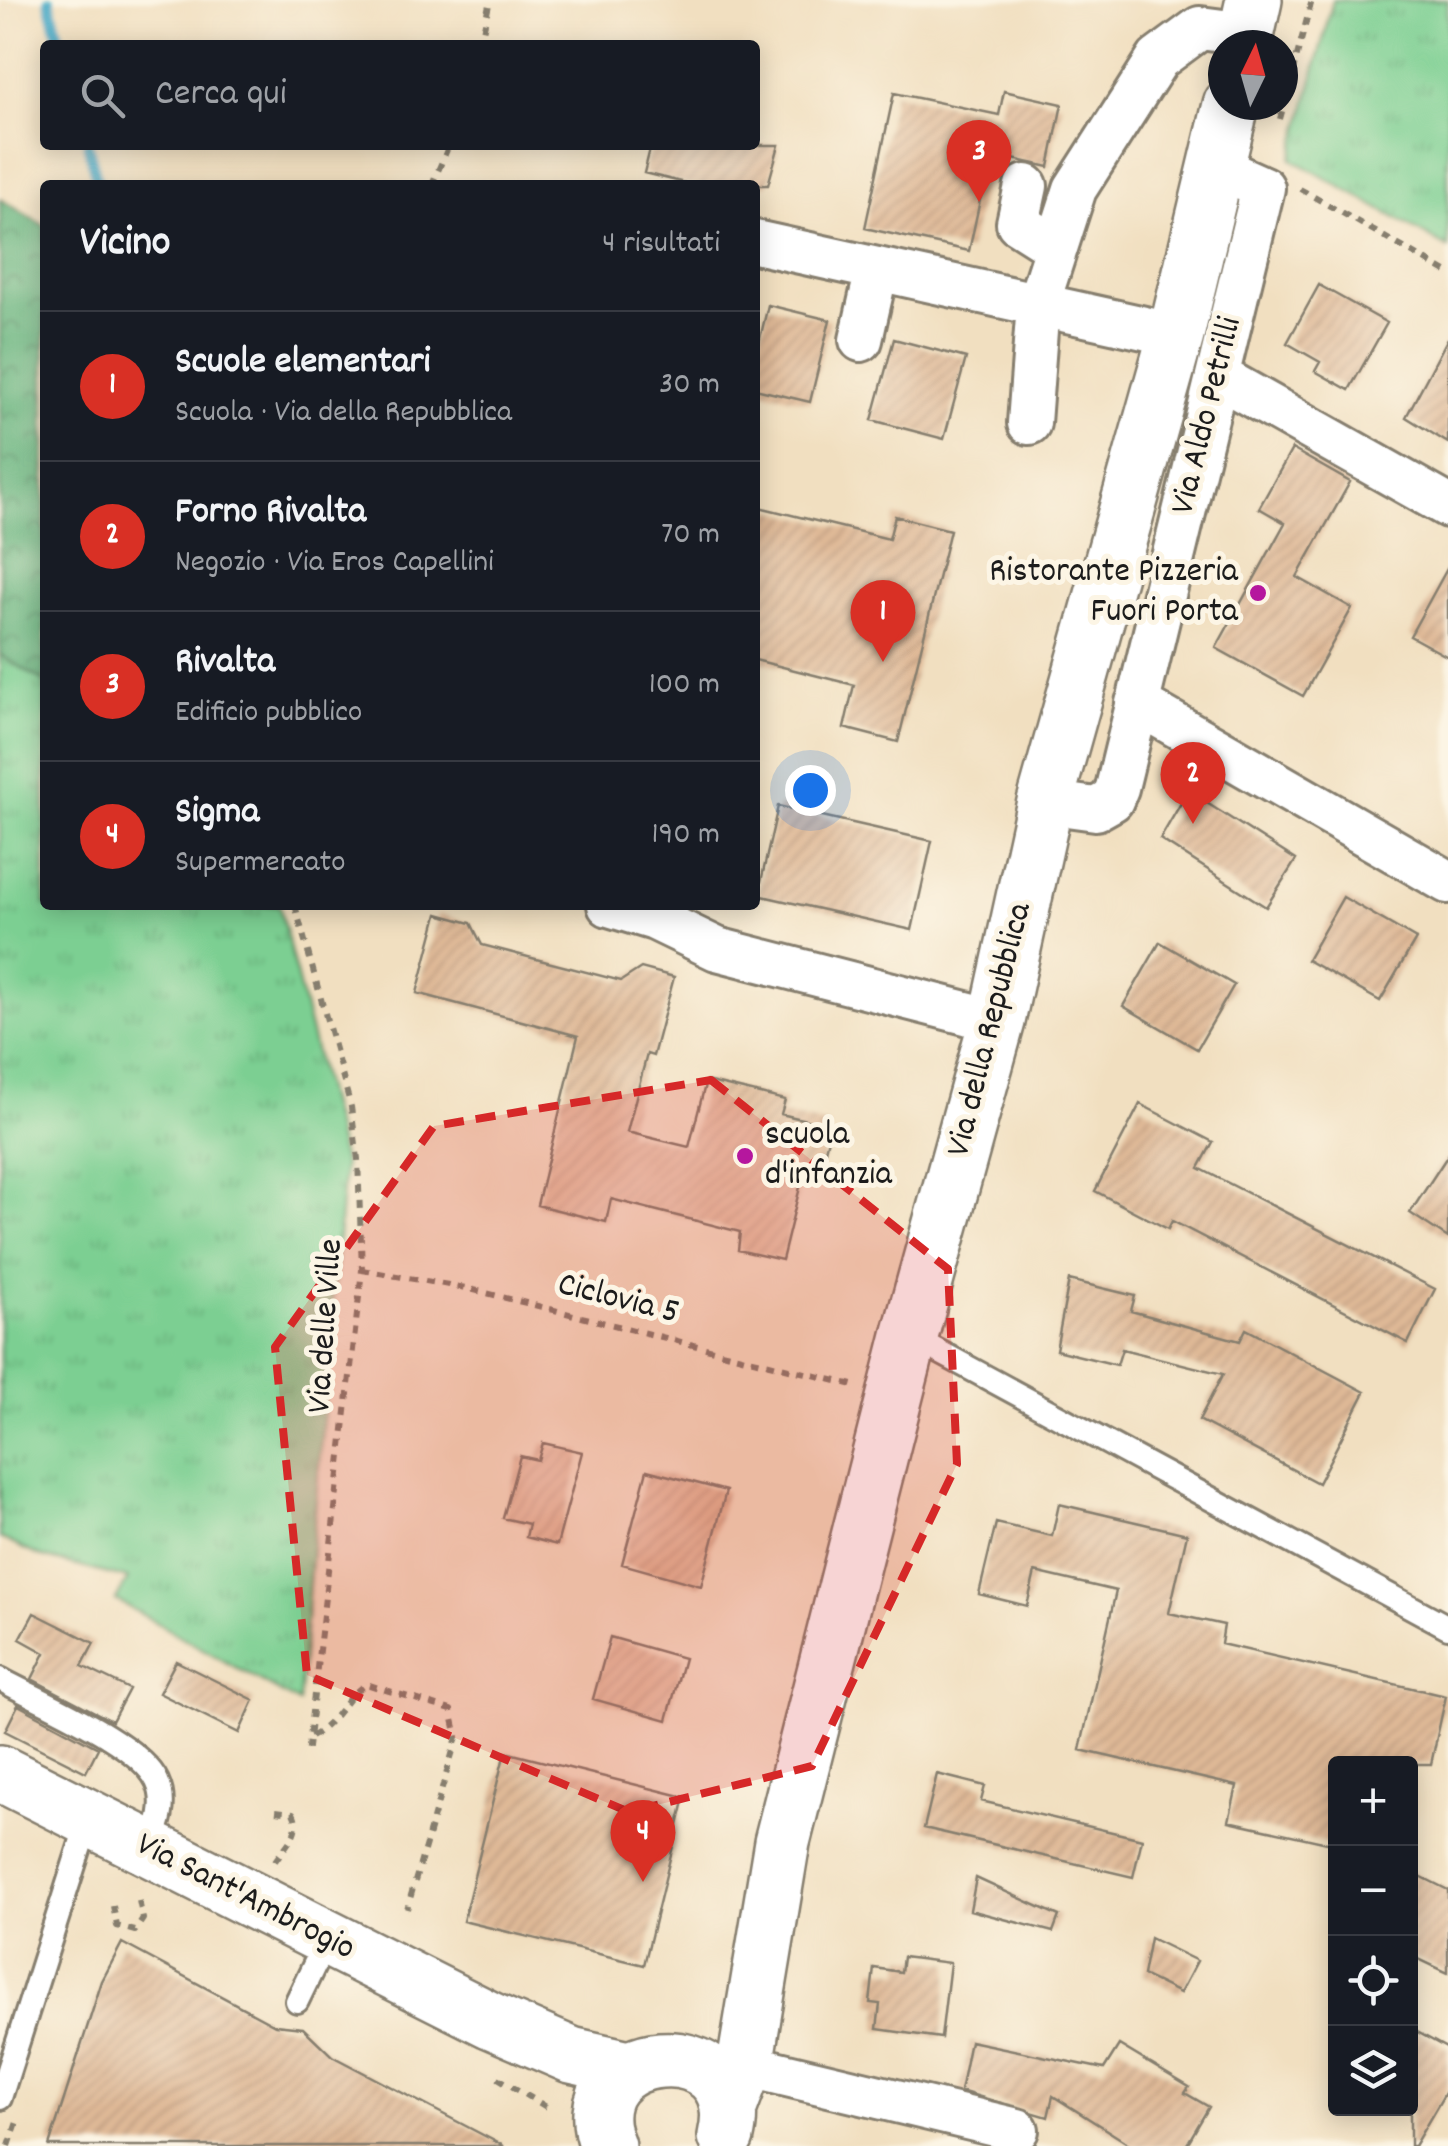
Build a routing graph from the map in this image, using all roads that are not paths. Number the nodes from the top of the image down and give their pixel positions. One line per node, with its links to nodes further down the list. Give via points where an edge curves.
1 (1236, 26): 6 (street, via 1158,59 1074,189)
2 (1252, 120): 3 (main road, Via della Repubblica)
3 (1216, 166): 9 (main road, Via della Repubblica); 11 (street, Via Aldo Petrilli, via 1263,188)
4 (1026, 186): 6 (street, via 1018,223)
5 (760, 243): 7 (street)
6 (1056, 247): 8 (street)
7 (877, 269): 8 (street); 10 (street)
8 (1038, 304): 9 (street); 12 (street)
9 (1176, 335): 15 (main road, Via della Repubblica)
10 (861, 340)
11 (1219, 377): 13 (street); 14 (street, Via Aldo Petrilli)
12 (1028, 423)
13 (1448, 506)
14 (1137, 703): 15 (street, Via Aldo Petrilli, via 1112,800 1096,809); 16 (street)
15 (1045, 802): 18 (main road, Via della Repubblica)
16 (1448, 882)
17 (625, 910): 18 (street, via 717,949)
18 (997, 1020): 19 (main road, Via della Repubblica)
19 (910, 1336): 20 (lane); 26 (main road, Via della Repubblica, via 782,1842)
20 (1448, 1627)
21 (0, 1679): 24 (lane, via 138,1756 158,1782 162,1817)
22 (0, 1773): 23 (main road, Via Sant'Ambrogio)
23 (89, 1818): 24 (main road, Via Sant'Ambrogio); 30 (lane)
24 (142, 1866): 25 (main road, Via Sant'Ambrogio)
25 (326, 1941): 27 (lane); 28 (main road, Via Sant'Ambrogio)
26 (760, 1957): 29 (main road, Via della Repubblica, via 720,2018); 31 (main road, Via della Repubblica)
27 (298, 2002)
28 (490, 2020): 29 (main road, Via Sant'Ambrogio, via 571,2055); 33 (main road, Via Sant'Ambrogio)
29 (654, 2063): 31 (main road, via 712,2077); 33 (main road, Via della Repubblica, via 613,2084 604,2104)
30 (0, 2098)
31 (732, 2107): 32 (street)
32 (1016, 2130)
33 (605, 2136)

